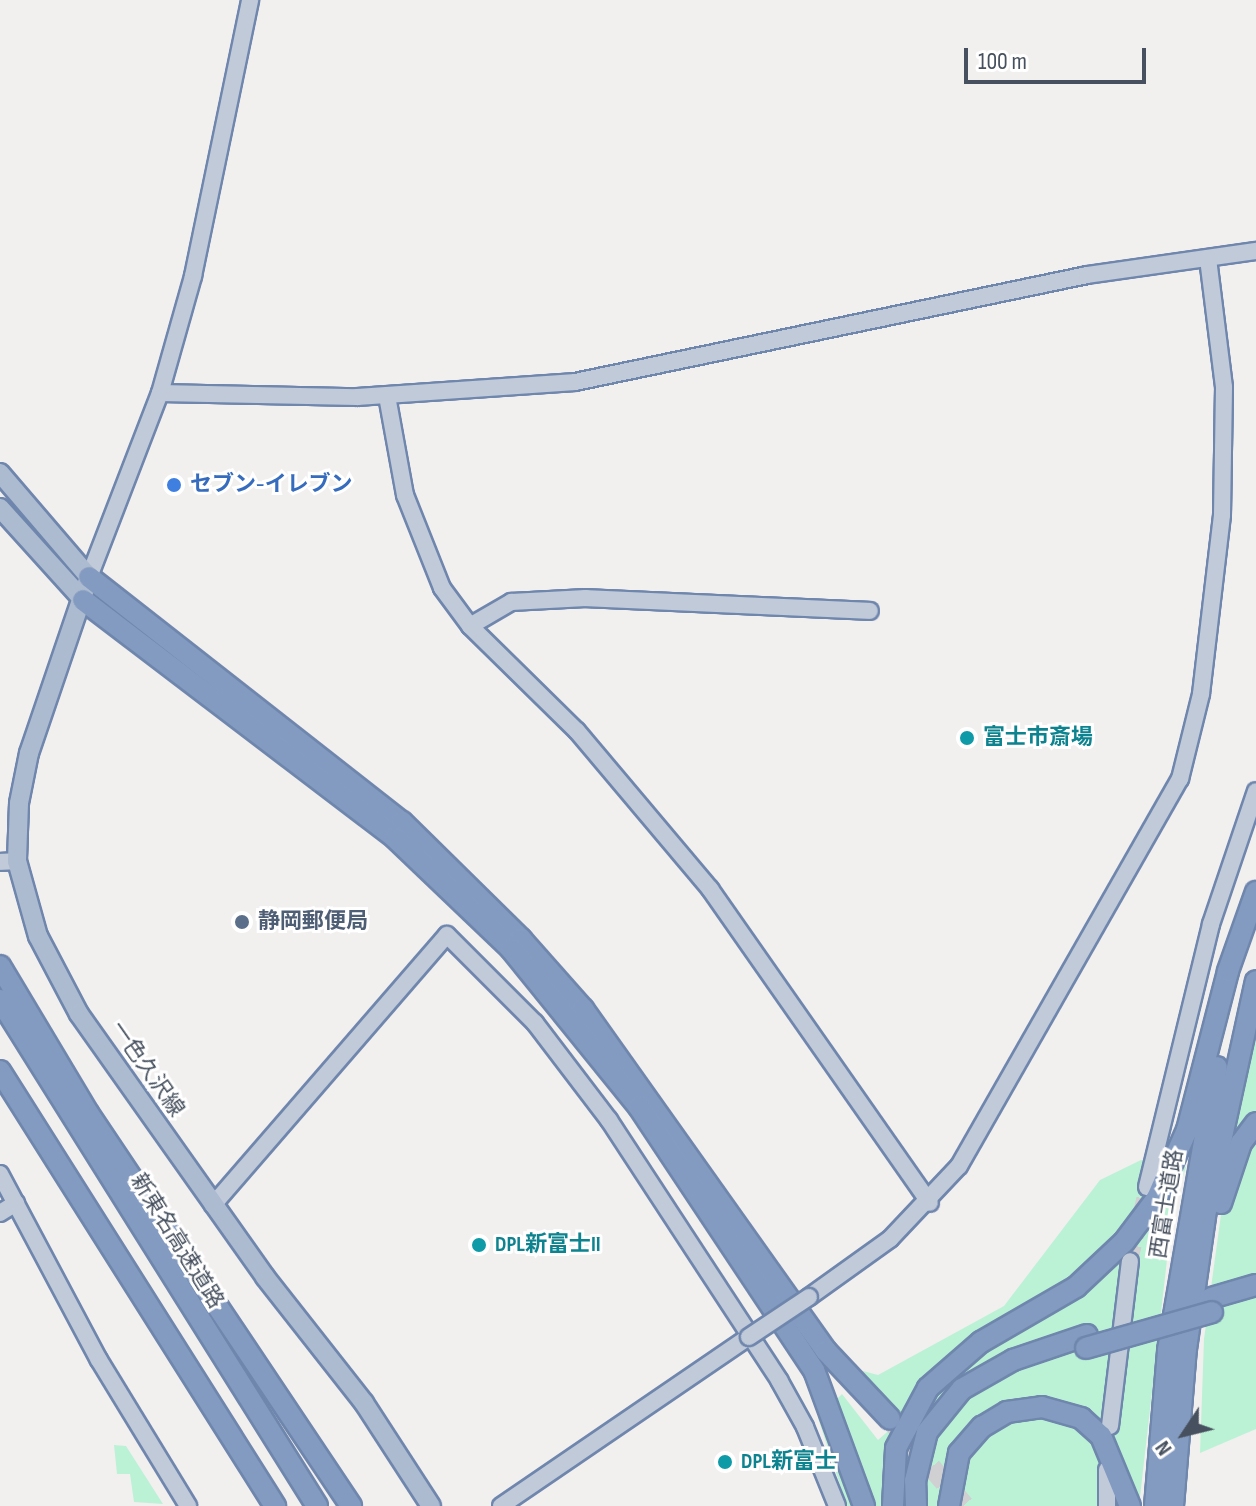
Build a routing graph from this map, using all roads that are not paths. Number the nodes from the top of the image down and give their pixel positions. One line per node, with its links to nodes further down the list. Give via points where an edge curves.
1 (250, 0): 4 (street, via 193,276)
2 (1256, 251): 3 (street)
3 (1208, 258): 5 (street, via 1087,275 575,382); 24 (street, via 1224,387 1222,515 1201,694 1180,779 981,1133)
4 (160, 393): 5 (street); 8 (street)
5 (387, 396): 11 (street, via 405,495 442,588)
6 (0, 473): 8 (main road)
7 (0, 508): 9 (main road)
8 (89, 577): 9 (main road, 一色久沢線); 34 (highway, via 402,822 521,939 602,1034 826,1351)
9 (83, 600): 13 (main road, 一色久沢線, via 29,753); 45 (highway, via 384,828 511,949 639,1107 814,1370)
10 (870, 611): 11 (street, via 586,598 511,602)
11 (470, 626): 24 (street, via 577,731 710,889)
12 (1256, 791): 22 (street, via 1211,924)
13 (9, 861): 25 (main road, 一色久沢線, via 54,972)
14 (1256, 892): 46 (highway, via 1228,971 1187,1130 1157,1198 1124,1242 1076,1287 981,1342 928,1388 896,1448)
15 (1256, 915): 52 (highway, 西富士道路, via 1227,1021 1187,1224 1168,1350)
16 (0, 966): 41 (highway, via 88,1113)
17 (1256, 981): 53 (highway, 西富士道路, via 1206,1210 1185,1362)
18 (0, 1000): 40 (highway, 新東名高速道路)
19 (0, 1071): 28 (highway)
20 (1256, 1123): 54 (highway, via 1232,1164 1220,1209 1201,1306)
21 (0, 1174): 23 (street)
22 (1147, 1187)
23 (16, 1203): 26 (street); 37 (street, via 99,1360)
24 (930, 1203): 32 (street, bridge, via 890,1239)
25 (213, 1205): 32 (street, via 447,935 535,1023 609,1120); 42 (main road, 一色久沢線, via 364,1403)
26 (0, 1213)
27 (1130, 1261): 35 (street)
28 (127, 1278): 38 (highway); 39 (highway)
29 (1256, 1285): 31 (highway)
30 (1256, 1299): 31 (highway)
31 (1211, 1305): 33 (highway, bridge)
32 (749, 1337): 43 (street); 44 (street, via 805,1427)
33 (1086, 1342): 47 (highway, via 1013,1360 962,1389 927,1432 915,1481); 48 (highway, via 1013,1372 965,1400 938,1436 930,1458)
34 (890, 1419)
35 (1110, 1426)
36 (1107, 1470): 50 (street)
37 (188, 1506)
38 (260, 1506)
39 (275, 1506)
40 (317, 1506)
41 (351, 1506)
42 (431, 1506)
43 (501, 1506)
44 (837, 1506)
45 (864, 1506)
46 (893, 1506)
47 (916, 1506)
48 (928, 1506)
49 (949, 1506): 51 (highway, via 959,1453 982,1427 1007,1412 1042,1407 1081,1418 1101,1436)
50 (1107, 1506)
51 (1130, 1506)
52 (1155, 1506)
53 (1173, 1506)
54 (1180, 1506)

